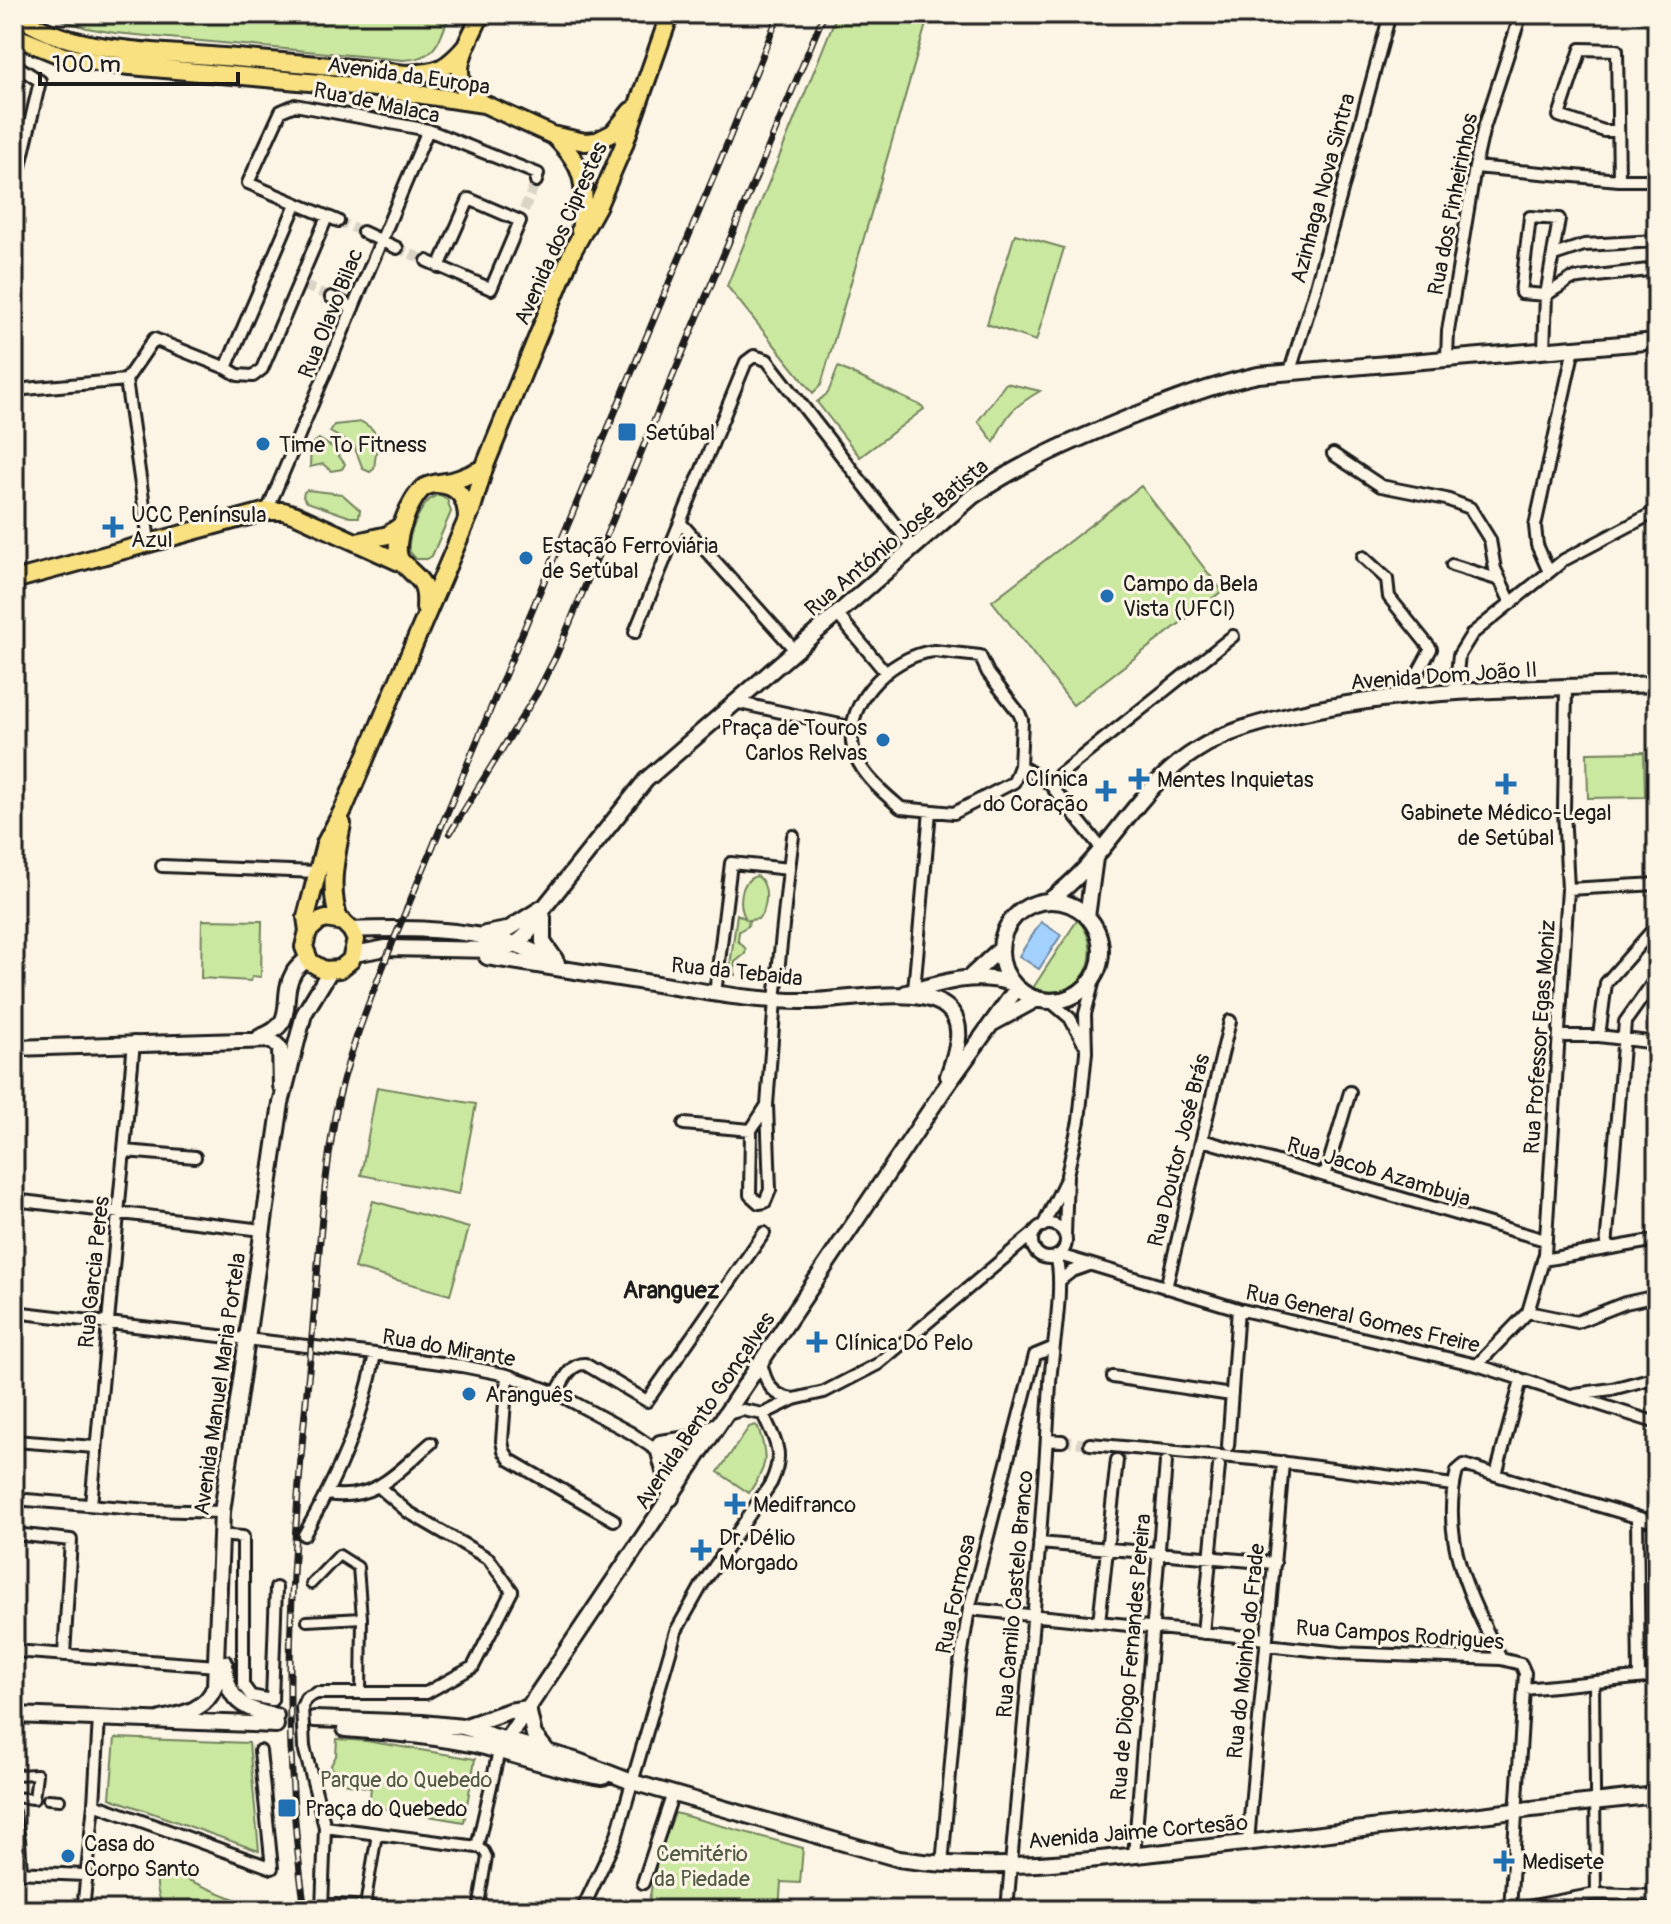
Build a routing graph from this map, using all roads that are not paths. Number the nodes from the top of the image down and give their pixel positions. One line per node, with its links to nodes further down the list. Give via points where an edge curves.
1 (17, 14): 7 (main road, Avenida da Europa, via 67,38 115,48 405,74 432,72 451,63)
2 (481, 14): 7 (main road)
3 (670, 14): 9 (main road, Avenida dos Ciprestes)
4 (1390, 14): 37 (street, Azinhaga Nova Sintra)
5 (1521, 14): 14 (street, Rua dos Pinheirinhos)
6 (14, 36): 10 (main road, Avenida da Europa, via 63,56 108,64 376,88)
7 (467, 45): 10 (main road, via 460,81)
8 (14, 64): 18 (street, via 40,81)
9 (637, 103): 13 (main road, Avenida da Europa, via 613,133 597,141); 21 (main road, Avenida dos Ciprestes, via 598,205)
10 (484, 104): 13 (main road, Avenida da Europa)
11 (428, 130): 15 (street, Rua de Malaca); 19 (street, Rua de Malaca, via 295,105 281,111 248,183); 22 (street, Rua Olavo Bilac)
12 (1618, 131): 12 (street, via 1617,50 1581,49 1559,116); 16 (street)
13 (552, 135): 21 (main road, via 580,172 585,192)
14 (1475, 167): 16 (street); 35 (street, Rua dos Pinheirinhos)
15 (537, 178)
16 (1619, 180): 17 (street)
17 (1657, 180)
18 (14, 192)
19 (296, 204): 36 (street); 36 (street, via 333,219 262,369 253,376)
20 (363, 232): 22 (street)
21 (579, 236): 41 (main road, Avenida dos Ciprestes)
22 (381, 241): 24 (street); 31 (street, Rua Olavo Bilac)
23 (1657, 241): 25 (street, via 1584,245)
24 (397, 248)
25 (1554, 255): 29 (street); 29 (street, via 1559,219 1530,217 1521,293)
26 (427, 261): 27 (street)
27 (439, 267): 27 (street, via 491,289 522,216 469,199)
28 (1657, 269): 29 (street, via 1571,279)
29 (1546, 295): 34 (street)
30 (331, 297): 31 (street)
31 (353, 308): 43 (street, Rua Olavo Bilac)
32 (1657, 341): 33 (main road, Rua António José Batista)
33 (1574, 348): 34 (main road, Rua António José Batista); 55 (street, via 1535,526)
34 (1544, 350): 35 (main road, Rua António José Batista)
35 (1447, 358): 37 (main road, Rua António José Batista)
36 (226, 368): 38 (street, via 154,339)
37 (1290, 371): 50 (main road, Rua António José Batista, via 1210,386 1059,446 986,488)
38 (126, 380): 39 (street); 48 (street)
39 (14, 390)
40 (1333, 454): 57 (street, via 1381,486 1470,508 1490,540)
41 (484, 468): 42 (main road, Avenida dos Ciprestes); 45 (main road, Avenida dos Ciprestes)
42 (436, 484): 45 (main road, via 460,493); 47 (main road, Avenida dos Ciprestes, via 417,494)
43 (267, 511): 48 (main road); 49 (main road, via 296,515)
44 (1657, 511): 55 (street)
45 (467, 520): 51 (main road, Avenida dos Ciprestes)
46 (680, 522): 50 (street, via 746,362 754,356 767,360); 61 (street); 63 (street)
47 (404, 523): 49 (main road, via 388,535); 54 (main road, Avenida dos Ciprestes, via 397,549)
48 (149, 541): 56 (main road)
49 (357, 542): 54 (main road)
50 (913, 548): 59 (main road, Rua António José Batista)
51 (451, 557): 54 (main road, via 432,570); 60 (main road, Avenida dos Ciprestes)
52 (1363, 557): 68 (street, via 1387,579 1389,597 1431,649)
53 (1452, 565): 57 (street)
54 (408, 567): 60 (main road, Avenida dos Ciprestes, via 424,587)
55 (1549, 572): 58 (street)
56 (14, 580)
57 (1500, 580): 58 (street)
58 (1511, 603): 67 (street, via 1465,643 1456,666)
59 (837, 614): 63 (main road, Rua António José Batista); 64 (street)
60 (423, 619): 73 (main road, Avenida dos Ciprestes)
61 (635, 632)
62 (1233, 636): 72 (street)
63 (795, 650): 69 (main road, Rua António José Batista)
64 (886, 673): 70 (street, via 861,701); 71 (street, via 923,652 980,656 1022,720)
65 (1657, 684): 66 (main road, Avenida Dom João II)
66 (1566, 688): 67 (main road, Avenida Dom João II); 81 (street, Rua Professor Egas Moniz)
67 (1455, 692): 68 (main road, Avenida Dom João II)
68 (1406, 695): 76 (main road, Avenida Dom João II, via 1281,718 1221,737 1173,768)
69 (735, 702): 70 (street); 83 (main road, Rua António José Batista, via 646,780)
70 (854, 728): 74 (street, via 855,754 881,789 901,808)
71 (1020, 766): 72 (street); 74 (street, via 1014,782 967,808)
72 (1049, 783): 76 (street)
73 (344, 808): 79 (main road, Avenida dos Ciprestes); 85 (main road, Avenida dos Ciprestes, via 332,879 334,904)
74 (930, 811): 101 (street)
75 (793, 836): 78 (street)
76 (1098, 851): 82 (main road, Avenida Dom João II, via 1067,888); 84 (main road)
77 (162, 866): 79 (street)
78 (789, 869): 102 (street, via 731,863); 104 (street)
79 (317, 872): 87 (main road, Avenida dos Ciprestes, via 306,917)
80 (1657, 884): 81 (street)
81 (1568, 889): 108 (street, Rua Professor Egas Moniz)
82 (1048, 901): 84 (main road, via 1065,903); 90 (main road, via 1015,916)
83 (546, 905): 88 (main road, via 507,930); 89 (main road, Rua António José Batista, via 528,935); 94 (main road, via 543,942)
84 (1087, 917): 97 (main road, via 1100,943)
85 (345, 925): 87 (main road, via 318,922); 88 (main road); 92 (main road, Avenida dos Ciprestes, via 356,940)
86 (1657, 925): 109 (street, via 1606,983)
87 (308, 931): 93 (main road, Avenida dos Ciprestes)
88 (477, 935): 89 (main road)
89 (516, 944): 91 (main road); 94 (main road)
90 (1000, 949): 98 (main road); 100 (main road)
91 (452, 951): 92 (main road, via 386,948); 95 (main road)
92 (354, 954): 96 (main road, via 347,964)
93 (307, 958): 96 (main road); 110 (main road, Avenida dos Ciprestes, via 293,974 281,1025)
94 (558, 963): 95 (main road)
95 (574, 970): 102 (main road, Rua da Tebaida)
96 (330, 971): 118 (main road, Avenida Manuel Maria Portela, via 304,1014)
97 (1096, 972): 105 (main road, via 1078,993 1059,1001); 115 (street, via 1085,1014)
98 (971, 976): 100 (main road); 101 (main road)
99 (1657, 977): 111 (street, via 1625,1022)
100 (1014, 985): 105 (main road); 107 (main road)
101 (914, 990): 103 (main road)
102 (715, 994): 104 (main road, Rua da Tebaida)
103 (897, 995): 104 (main road, Rua da Tebaida); 116 (main road, via 934,1000 952,1014 959,1034)
104 (775, 1000): 119 (street)
105 (1044, 1000): 107 (main road); 115 (street, via 1070,1018)
106 (1230, 1021): 122 (street, Rua Doutor José Brás)
107 (993, 1023): 116 (main road)
108 (1560, 1036): 109 (street); 133 (street, Rua Professor Egas Moniz)
109 (1599, 1036): 111 (street)
110 (256, 1038): 112 (main road); 118 (main road, Avenida Manuel Maria Portela, via 280,1048)
111 (1624, 1040): 113 (street); 135 (street)
112 (134, 1042): 114 (main road); 123 (street, Rua Garcia Peres)
113 (1657, 1043)
114 (14, 1048)
115 (1086, 1052): 125 (street)
116 (943, 1091): 149 (main road, Avenida Bento Gonçalves)
117 (1350, 1092): 126 (street)
118 (281, 1103): 130 (main road, Avenida Manuel Maria Portela)
119 (767, 1105): 121 (street); 121 (street, via 770,1190 759,1203 750,1195)
120 (684, 1124): 121 (street)
121 (751, 1130)
122 (1202, 1140): 126 (street, Rua Jacob Azambuja); 140 (street, Rua Doutor José Brás)
123 (125, 1151): 124 (street); 128 (street, Rua Garcia Peres)
124 (195, 1157)
125 (1067, 1175): 129 (street); 132 (street)
126 (1325, 1176): 133 (street, Rua Jacob Azambuja)
127 (14, 1200): 128 (street)
128 (119, 1214): 130 (street); 145 (street, Rua Garcia Peres)
129 (1039, 1229): 132 (street, via 1058,1227); 136 (street, via 1032,1242 1035,1252 1044,1258); 159 (street, via 878,1364 824,1392)
130 (262, 1230): 146 (main road, Avenida Manuel Maria Portela)
131 (764, 1233): 156 (street, via 647,1401 578,1363)
132 (1065, 1235): 136 (street)
133 (1545, 1240): 137 (street, Rua Professor Egas Moniz)
134 (1657, 1240): 135 (street)
135 (1606, 1248): 137 (street)
136 (1058, 1256): 138 (street, Rua General Gomes Freire); 139 (street, Rua Camilo Castelo Branco)
137 (1544, 1257): 144 (street, Rua Professor Egas Moniz)
138 (1089, 1265): 139 (street); 140 (street, Rua General Gomes Freire)
139 (1059, 1281): 147 (street, Rua Camilo Castelo Branco)
140 (1166, 1288): 142 (street, Rua General Gomes Freire)
141 (1657, 1296): 144 (street, via 1577,1322)
142 (1238, 1309): 150 (street, Rua General Gomes Freire); 158 (street)
143 (14, 1312): 145 (street, Rua do Mirante)
144 (1528, 1312): 150 (street, Rua Professor Egas Moniz)
145 (108, 1324): 146 (street, Rua do Mirante); 170 (street, Rua Garcia Peres)
146 (248, 1338): 148 (street, Rua do Mirante); 177 (main road, Avenida Manuel Maria Portela)
147 (1052, 1348): 164 (street, Rua Camilo Castelo Branco); 199 (street, Rua Formosa, via 1035,1355)
148 (375, 1354): 151 (street, Rua do Mirante); 181 (street, via 355,1435)
149 (761, 1362): 159 (street, via 769,1386); 162 (main road, Avenida Bento Gonçalves)
150 (1477, 1365): 154 (street, Rua General Gomes Freire)
151 (507, 1375): 156 (street, Rua do Mirante); 187 (street, via 502,1441 510,1460)
152 (1113, 1377): 158 (street)
153 (1657, 1377): 155 (street)
154 (1521, 1380): 157 (street, Rua General Gomes Freire); 178 (street)
155 (1612, 1389): 157 (street); 160 (street)
156 (556, 1393): 171 (street, Rua do Mirante)
157 (1573, 1394): 160 (street, Rua General Gomes Freire)
158 (1231, 1395): 169 (street)
159 (794, 1399): 161 (street)
160 (1612, 1408): 163 (street, Rua General Gomes Freire)
161 (763, 1414): 162 (street, via 743,1410); 225 (street, via 779,1451 778,1467 676,1631)
162 (723, 1419): 171 (main road, via 696,1438); 175 (main road, Avenida Bento Gonçalves)
163 (1657, 1423)
164 (1047, 1440): 166 (street); 192 (street, Rua Camilo Castelo Branco)
165 (14, 1441): 170 (street)
166 (1062, 1441)
167 (431, 1443): 180 (street)
168 (1090, 1444): 174 (street)
169 (1228, 1446)
170 (95, 1447): 184 (street, Rua Garcia Peres)
171 (659, 1448): 175 (street, Rua do Mirante); 182 (main road)
172 (1117, 1460): 193 (street)
173 (1166, 1462): 194 (street, Rua de Diogo Fernandes Pereira)
174 (1283, 1462): 179 (street); 196 (street, Rua do Moinho do Frade)
175 (692, 1466): 182 (main road, Avenida Bento Gonçalves)
176 (1219, 1466): 195 (street)
177 (230, 1467): 185 (main road, Avenida Manuel Maria Portela); 191 (main road)
178 (1496, 1475): 179 (street, via 1464,1465); 186 (street)
179 (1453, 1485): 209 (street, via 1455,1552 1475,1609)
180 (379, 1487): 181 (street, via 348,1498); 215 (street, via 408,1512 489,1559 512,1591 473,1667 426,1693)
181 (327, 1494): 190 (street)
182 (671, 1498): 216 (main road, Avenida Bento Gonçalves)
183 (14, 1499): 184 (street)
184 (91, 1505): 185 (street)
185 (222, 1512): 210 (main road, Avenida Manuel Maria Portela)
186 (1637, 1517): 188 (street); 212 (street)
187 (614, 1520)
188 (1655, 1520)
189 (14, 1534): 208 (street, via 71,1540)
190 (304, 1535)
191 (230, 1536): 198 (street, via 243,1537 243,1685 251,1696 272,1700); 219 (main road, via 228,1686 249,1710 276,1721)
192 (1039, 1543): 193 (street); 200 (street, Rua Camilo Castelo Branco)
193 (1107, 1549): 194 (street); 203 (street)
194 (1158, 1554): 195 (street); 204 (street, Rua de Diogo Fernandes Pereira)
195 (1210, 1557): 196 (street); 205 (street)
196 (1275, 1563): 206 (street, Rua do Moinho do Frade)
197 (311, 1584): 201 (street, via 339,1555 358,1567)
198 (276, 1588)
199 (969, 1609): 200 (street, Rua Campos Rodrigues); 240 (street, Rua Formosa)
200 (1034, 1616): 203 (street, Rua Campos Rodrigues); 241 (street, Rua Camilo Castelo Branco)
201 (362, 1618): 202 (street); 215 (street)
202 (307, 1621)
203 (1099, 1622): 204 (street, Rua Campos Rodrigues)
204 (1153, 1628): 205 (street, Rua Campos Rodrigues); 239 (street, Rua de Diogo Fernandes Pereira)
205 (1203, 1633): 206 (street, Rua Campos Rodrigues)
206 (1267, 1642): 209 (street, Rua Campos Rodrigues, via 1340,1653); 237 (street, Rua do Moinho do Frade)
207 (14, 1651): 208 (street)
208 (64, 1655): 210 (street)
209 (1501, 1659): 214 (street, Rua Campos Rodrigues, via 1521,1664)
210 (217, 1670): 219 (main road, via 212,1695 200,1707)
211 (1657, 1676): 212 (street)
212 (1639, 1678): 213 (street)
213 (1594, 1682): 214 (street); 231 (street)
214 (1524, 1689): 233 (street)
215 (361, 1693): 235 (street, bridge, via 317,1693 302,1707 304,1747)
216 (528, 1708): 220 (main road); 221 (main road, Avenida Bento Gonçalves); 223 (main road, via 534,1735)
217 (14, 1715): 218 (main road)
218 (99, 1718): 219 (main road); 232 (street)
219 (161, 1719)
220 (463, 1727): 221 (main road, Avenida Jaime Cortesão); 221 (main road, Avenida Jaime Cortesão, via 313,1723)
221 (502, 1745): 223 (main road, Avenida Jaime Cortesão); 225 (main road, Avenida Jaime Cortesão, via 573,1773); 238 (street)
222 (260, 1751): 232 (street, via 272,1868)
223 (547, 1752): 225 (main road, Avenida Jaime Cortesão)
224 (14, 1775): 229 (street, via 37,1774)
225 (632, 1782): 226 (main road, Avenida Jaime Cortesão); 253 (street, via 616,1838)
226 (673, 1793): 240 (main road, Avenida Jaime Cortesão, via 899,1859); 244 (street)
227 (1657, 1795): 231 (main road, Avenida Jaime Cortesão)
228 (14, 1797): 229 (street)
229 (41, 1798): 230 (street)
230 (60, 1800)
231 (1595, 1801): 233 (main road, Avenida Jaime Cortesão); 245 (street)
232 (94, 1804): 243 (street)
233 (1517, 1809): 237 (main road, Avenida Jaime Cortesão); 255 (street)
234 (14, 1812): 242 (street, via 20,1839)
235 (325, 1827): 236 (street); 249 (street)
236 (377, 1834): 238 (street); 248 (street)
237 (1248, 1843): 239 (main road, Avenida Jaime Cortesão)
238 (477, 1847): 252 (street, via 487,1857)
239 (1134, 1856): 241 (main road, Avenida Jaime Cortesão)
240 (942, 1865): 241 (main road, Avenida Jaime Cortesão)
241 (1012, 1865): 254 (street, Rua Camilo Castelo Branco)
242 (18, 1872): 243 (street)
243 (85, 1875): 250 (street)
244 (643, 1883)
245 (1596, 1894): 246 (street); 255 (street)
246 (1638, 1895): 247 (street); 256 (street)
247 (1657, 1896)
248 (365, 1906): 249 (street); 251 (street)
249 (322, 1907)
250 (83, 1910)
251 (416, 1910)
252 (478, 1910)
253 (582, 1910)
254 (1007, 1910)
255 (1511, 1910)
256 (1635, 1910)

